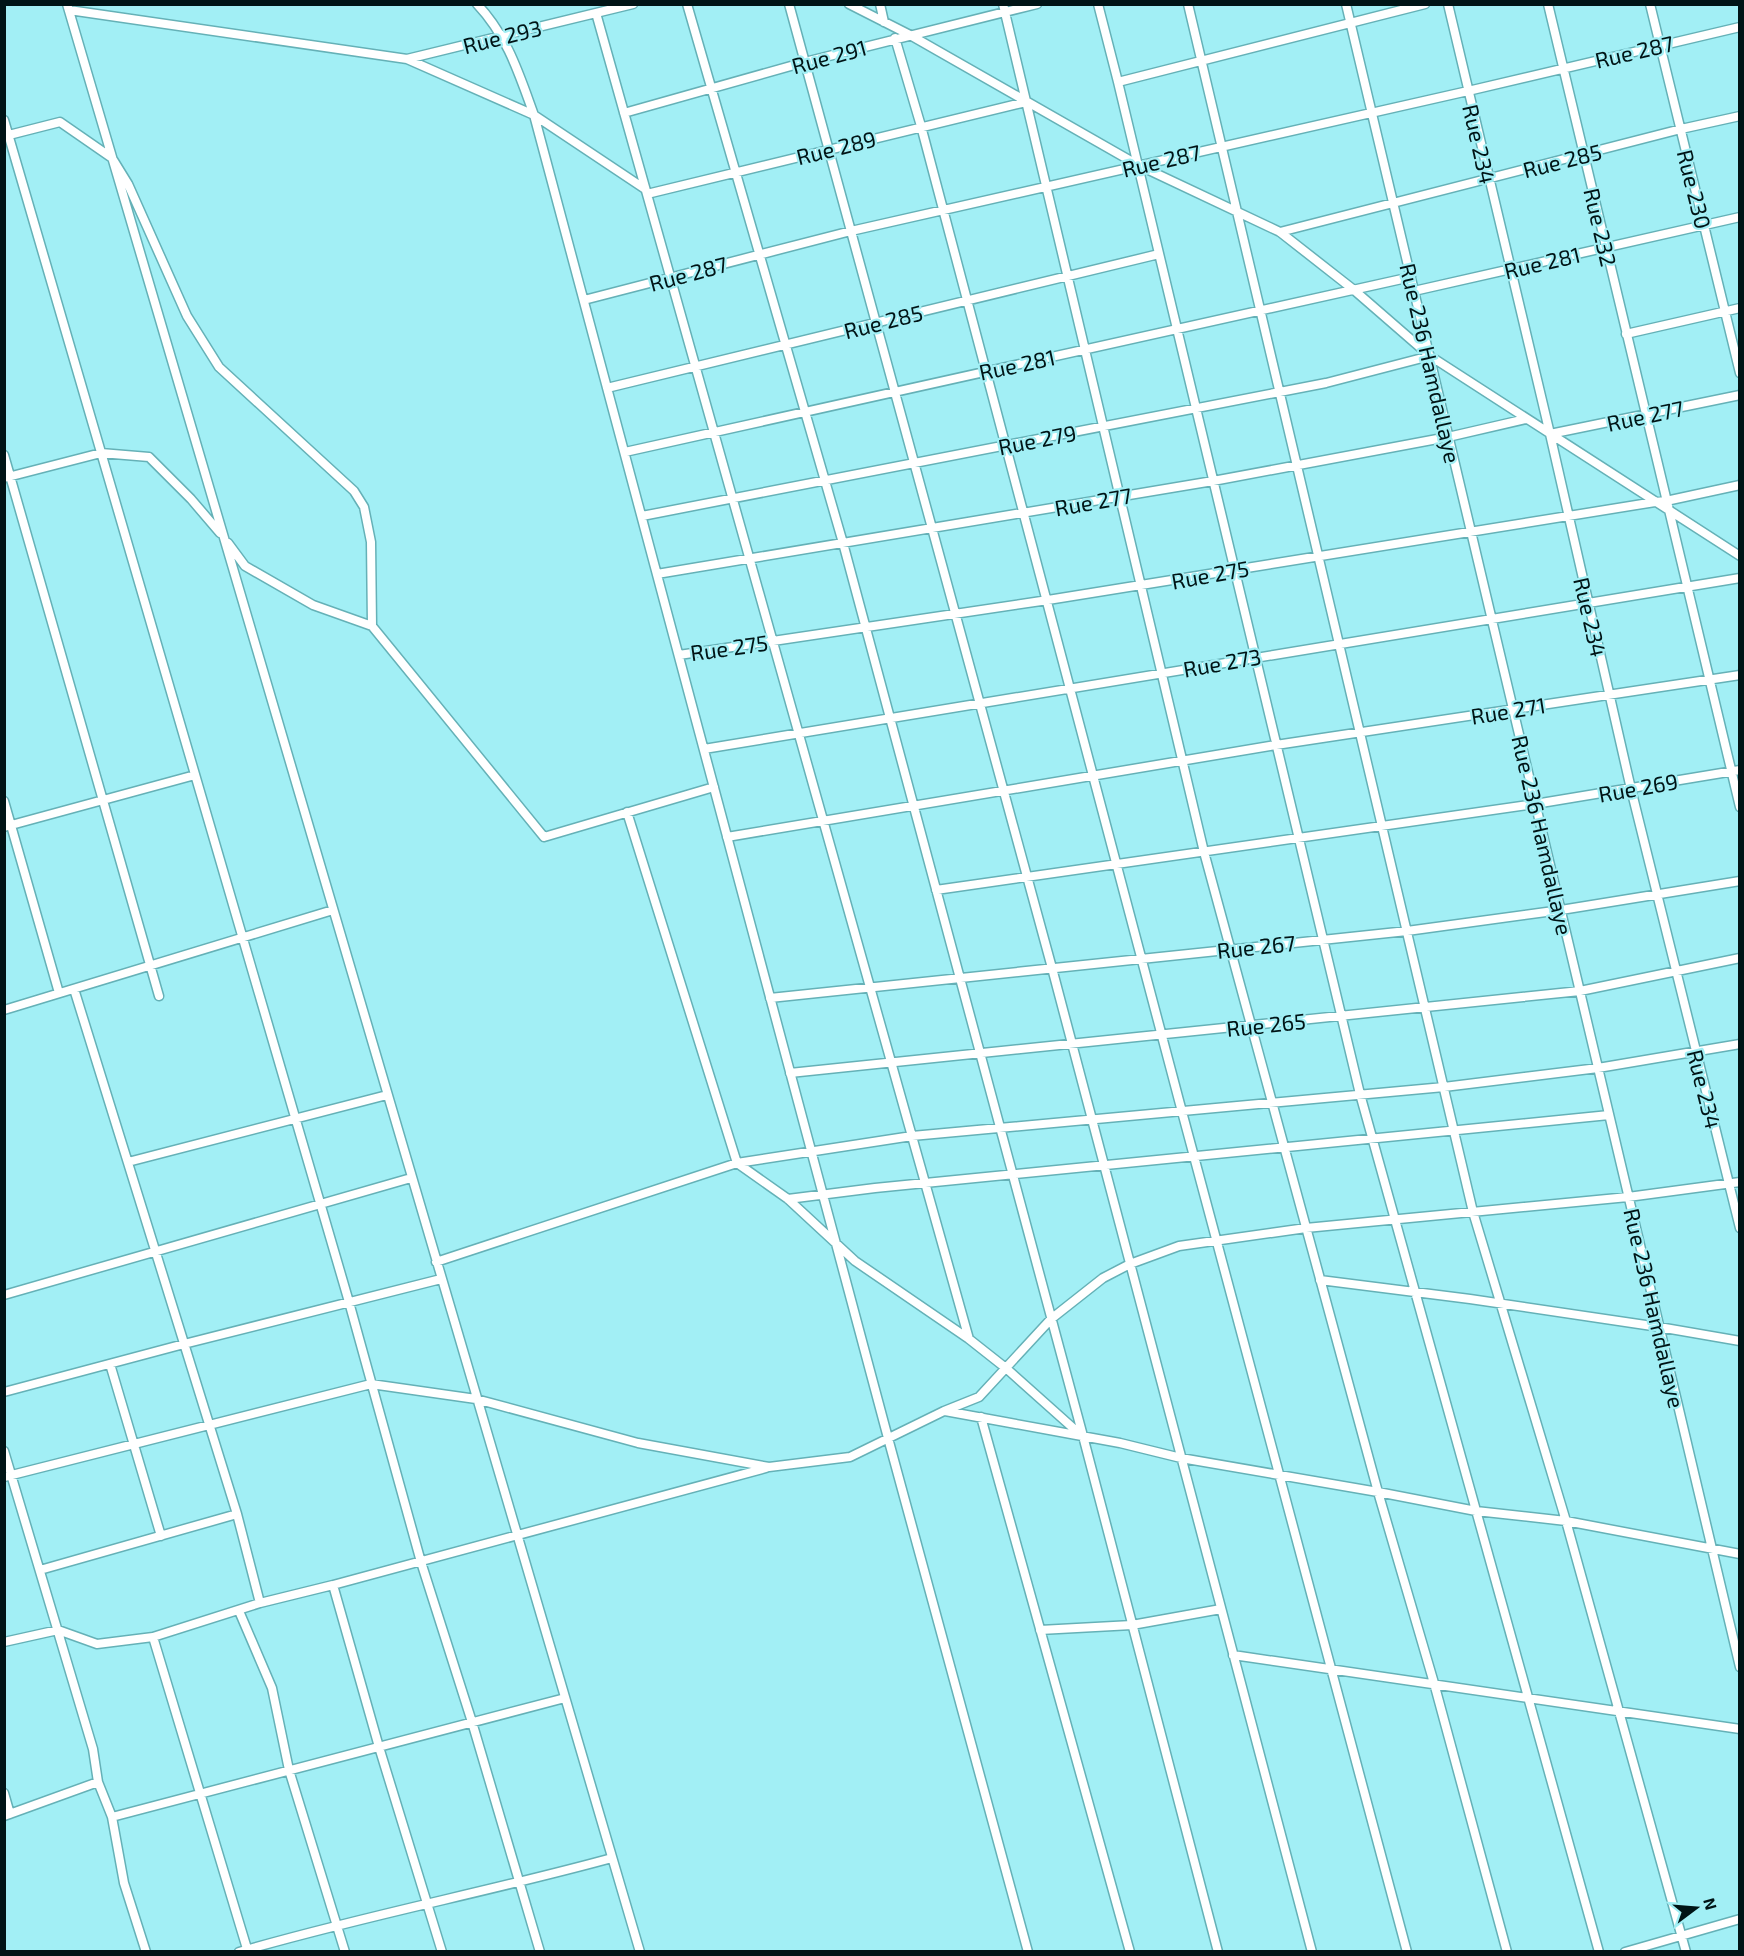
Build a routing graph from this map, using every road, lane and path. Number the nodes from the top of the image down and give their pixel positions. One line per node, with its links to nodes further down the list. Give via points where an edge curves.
1 (477, 4): 22 (street)
2 (633, 4): 17 (street, Rue 293)
3 (687, 4): 30 (street)
4 (789, 4): 27 (street)
5 (849, 4): 18 (street)
6 (880, 4): 18 (street)
7 (1036, 4): 16 (street, Rue 291)
8 (1098, 4): 29 (street)
9 (1188, 4): 26 (street)
10 (1346, 4): 19 (street, Rue 236 Hamdallaye)
11 (1425, 4): 19 (street)
12 (1448, 4): 31 (street, Rue 234)
13 (1548, 4): 28 (street, Rue 232)
14 (1650, 4): 24 (street, Rue 230)
15 (68, 7): 25 (street); 44 (street)
16 (1004, 8): 21 (street, Rue 291); 32 (street)
17 (596, 14): 22 (street, Rue 293); 34 (street)
18 (884, 22): 21 (street)
19 (1351, 23): 26 (street); 33 (street, Rue 236 Hamdallaye)
20 (1740, 27): 24 (street, Rue 287)
21 (910, 35): 23 (street, Rue 291); 32 (street)
22 (501, 36): 25 (street, Rue 293); 35 (street, via 510,49)
23 (895, 38): 27 (street, Rue 291); 38 (street)
24 (1660, 45): 28 (street, Rue 287); 39 (street, Rue 230)
25 (407, 59): 35 (street)
26 (1201, 61): 29 (street); 41 (street)
27 (805, 62): 30 (street, Rue 291); 42 (street)
28 (1563, 68): 31 (street, Rue 287); 43 (street, Rue 232)
29 (1118, 82): 45 (street)
30 (711, 88): 34 (street, Rue 291); 46 (street)
31 (1468, 91): 33 (street, Rue 287); 47 (street, Rue 234)
32 (1026, 102): 38 (street, Rue 289); 45 (street); 48 (street)
33 (1371, 112): 41 (street, Rue 287); 50 (street, Rue 236 Hamdallaye)
34 (624, 113): 49 (street)
35 (534, 115): 49 (street); 66 (street)
36 (1740, 116): 39 (street, Rue 285)
37 (4, 120): 40 (street)
38 (921, 126): 42 (street, Rue 289); 51 (street)
39 (1681, 129): 43 (street, Rue 285); 54 (street, Rue 230)
40 (7, 136): 44 (street, via 60,122); 93 (street)
41 (1221, 146): 45 (street, Rue 287); 52 (street)
42 (829, 149): 46 (street, Rue 289); 55 (street)
43 (1583, 154): 47 (street, Rue 285); 57 (street, Rue 232)
44 (112, 158): 112 (street); 126 (street, via 129,184 187,316 219,366 354,490 364,507 371,542)
45 (1138, 165): 48 (street, Rue 287); 52 (street); 58 (street)
46 (736, 172): 49 (street, Rue 289); 59 (street)
47 (1489, 179): 50 (street, Rue 285); 60 (street, Rue 234)
48 (1046, 186): 51 (street, Rue 287); 61 (street)
49 (646, 192): 63 (street)
50 (1393, 203): 56 (street, Rue 285); 62 (street, Rue 236 Hamdallaye)
51 (943, 210): 55 (street, Rue 287); 67 (street)
52 (1238, 212): 56 (street); 69 (street)
53 (1740, 217): 54 (street, Rue 281)
54 (1704, 225): 57 (street, Rue 281); 70 (street, Rue 230)
55 (851, 231): 59 (street, Rue 287); 71 (street)
56 (1280, 232): 64 (street)
57 (1605, 247): 60 (street, Rue 281); 73 (street, Rue 232)
58 (1159, 254): 61 (street, Rue 285); 72 (street)
59 (759, 255): 63 (street, Rue 287); 74 (street)
60 (1510, 269): 65 (street, Rue 281); 90 (street, Rue 234)
61 (1067, 277): 67 (street, Rue 285); 75 (street)
62 (1411, 277): 64 (street, Rue 281); 65 (street, Rue 236 Hamdallaye)
63 (670, 278): 66 (street, Rue 287); 77 (street)
64 (1354, 290): 69 (street, Rue 281); 76 (street)
65 (1414, 291): 76 (street, Rue 236 Hamdallaye)
66 (584, 300): 80 (street)
67 (968, 301): 71 (street, Rue 285); 78 (street)
68 (1740, 308): 70 (street)
69 (1260, 310): 72 (street, Rue 281); 82 (street)
70 (1725, 311): 73 (street); 79 (street, Rue 230)
71 (877, 323): 74 (street, Rue 285); 81 (street)
72 (1177, 328): 75 (street, Rue 281); 84 (street)
73 (1626, 334): 86 (street, Rue 232)
74 (785, 345): 77 (street, Rue 285); 85 (street)
75 (1084, 349): 78 (street, Rue 281); 88 (street)
76 (1430, 356): 82 (street, Rue 279); 87 (street); 91 (street, Rue 236 Hamdallaye)
77 (696, 367): 80 (street, Rue 285); 89 (street)
78 (986, 371): 81 (street, Rue 281); 92 (street)
79 (1740, 373)
80 (607, 388): 94 (street)
81 (895, 391): 85 (street, Rue 281); 96 (street)
82 (1280, 392): 84 (street, Rue 279); 97 (street)
83 (1740, 394): 86 (street, Rue 277)
84 (1196, 408): 88 (street, Rue 279); 100 (street)
85 (804, 411): 89 (street, Rue 281); 99 (street)
86 (1646, 415): 90 (street, Rue 277); 105 (street, Rue 232)
87 (1526, 418): 90 (street); 91 (street, Rue 277)
88 (1103, 426): 92 (street, Rue 279); 102 (street)
89 (714, 431): 94 (street, Rue 281); 103 (street)
90 (1550, 434): 104 (street); 109 (street, Rue 234)
91 (1448, 436): 97 (street, Rue 277); 111 (street, Rue 236 Hamdallaye)
92 (1006, 445): 96 (street, Rue 279); 107 (street)
93 (101, 453): 98 (street); 112 (street, via 148,457); 146 (street)
94 (625, 453): 108 (street)
95 (4, 454): 98 (street)
96 (915, 463): 99 (street, Rue 279); 110 (street)
97 (1297, 466): 100 (street, Rue 277); 114 (street)
98 (8, 477): 151 (street)
99 (824, 481): 103 (street, Rue 279); 113 (street)
100 (1213, 481): 102 (street, Rue 277); 117 (street)
101 (1740, 485): 105 (street, Rue 275)
102 (1120, 497): 107 (street, Rue 277); 120 (street)
103 (733, 499): 108 (street, Rue 279); 116 (street)
104 (1655, 501): 105 (street, Rue 275); 106 (street); 109 (street, Rue 275)
105 (1666, 501): 106 (street, Rue 232)
106 (1670, 511): 115 (street); 121 (street, Rue 232)
107 (1024, 513): 110 (street, Rue 277); 122 (street)
108 (642, 516): 118 (street)
109 (1568, 516): 111 (street, Rue 275); 123 (street, Rue 234)
110 (933, 528): 113 (street, Rue 277); 124 (street)
111 (1471, 531): 114 (street, Rue 275); 125 (street, Rue 236 Hamdallaye)
112 (223, 537): 126 (street, via 245,566 313,605); 168 (street)
113 (843, 543): 116 (street, Rue 277); 127 (street)
114 (1318, 556): 117 (street, Rue 275); 129 (street)
115 (1740, 556)
116 (750, 559): 118 (street, Rue 277); 128 (street)
117 (1234, 570): 120 (street, Rue 275); 131 (street)
118 (657, 574): 130 (street)
119 (1740, 578): 121 (street, Rue 273)
120 (1141, 586): 122 (street, Rue 275); 132 (street)
121 (1687, 586): 123 (street, Rue 273); 134 (street, Rue 232)
122 (1048, 600): 124 (street, Rue 275); 135 (street)
123 (1588, 602): 125 (street, Rue 273); 136 (street, Rue 234)
124 (956, 614): 127 (street, Rue 275); 137 (street)
125 (1491, 618): 129 (street, Rue 273); 138 (street, Rue 236 Hamdallaye)
126 (372, 626): 156 (street, via 544,837)
127 (865, 627): 128 (street, Rue 275); 139 (street)
128 (773, 641): 130 (street, Rue 275); 140 (street)
129 (1339, 643): 131 (street, Rue 273); 141 (street)
130 (679, 654): 143 (street)
131 (1255, 657): 132 (street, Rue 273); 142 (street)
132 (1161, 673): 135 (street, Rue 273); 144 (street)
133 (1740, 675): 134 (street, Rue 271)
134 (1709, 679): 136 (street, Rue 271); 145 (street, Rue 232)
135 (1071, 687): 137 (street, Rue 273); 147 (street)
136 (1609, 694): 138 (street, Rue 271); 149 (street, Rue 234)
137 (980, 703): 139 (street, Rue 273); 150 (street)
138 (1513, 710): 141 (street, Rue 271); 153 (street, Rue 236 Hamdallaye)
139 (889, 717): 140 (street, Rue 273); 154 (street)
140 (799, 732): 143 (street, Rue 273); 157 (street)
141 (1360, 732): 142 (street, Rue 271); 159 (street)
142 (1276, 745): 144 (street, Rue 271); 161 (street)
143 (704, 749): 148 (street)
144 (1182, 761): 147 (street, Rue 271); 162 (street)
145 (1735, 770): 149 (street, Rue 269); 155 (street, Rue 232)
146 (195, 775): 151 (street); 171 (street)
147 (1095, 776): 150 (street, Rue 271); 163 (street)
148 (714, 787): 156 (street); 160 (street)
149 (1631, 789): 153 (street, Rue 269); 167 (street, Rue 234)
150 (1004, 791): 154 (street, Rue 271); 164 (street)
151 (103, 800): 158 (street); 176 (street)
152 (4, 801): 158 (street)
153 (1535, 804): 159 (street, Rue 269); 169 (street, Rue 236 Hamdallaye)
154 (914, 807): 157 (street, Rue 271); 166 (street)
155 (1740, 807)
156 (627, 812): 214 (street)
157 (824, 822): 160 (street, Rue 271); 180 (street)
158 (8, 826): 183 (street)
159 (1382, 826): 161 (street, Rue 269); 170 (street)
160 (728, 837): 185 (street)
161 (1299, 838): 162 (street, Rue 269); 172 (street)
162 (1204, 852): 163 (street, Rue 269); 173 (street)
163 (1117, 864): 164 (street, Rue 269); 174 (street)
164 (1027, 878): 166 (street, Rue 269); 177 (street)
165 (1740, 881): 167 (street, Rue 267)
166 (936, 891): 179 (street)
167 (1657, 894): 169 (street, Rue 267); 178 (street, Rue 234)
168 (333, 910): 171 (street); 200 (street)
169 (1561, 910): 170 (street, Rue 267); 182 (street, Rue 236 Hamdallaye)
170 (1407, 931): 172 (street, Rue 267); 186 (street)
171 (243, 937): 176 (street); 204 (street)
172 (1322, 939): 173 (street, Rue 267); 188 (street)
173 (1229, 949): 174 (street, Rue 267); 189 (street)
174 (1142, 958): 177 (street, Rue 267); 190 (street)
175 (1740, 958): 178 (street, Rue 265)
176 (151, 965): 181 (street); 184 (street)
177 (1052, 968): 179 (street, Rue 267); 191 (street)
178 (1676, 972): 182 (street, Rue 265); 193 (street, Rue 234)
179 (959, 977): 180 (street, Rue 267); 194 (street)
180 (870, 987): 185 (street, Rue 267); 195 (street)
181 (74, 988): 183 (street); 213 (street)
182 (1580, 992): 186 (street, Rue 265); 196 (street, Rue 236 Hamdallaye)
183 (59, 993): 187 (street)
184 (159, 996)
185 (770, 998): 197 (street)
186 (1425, 1007): 188 (street, Rue 265); 198 (street)
187 (4, 1010)
188 (1341, 1016): 189 (street, Rue 265); 199 (street)
189 (1251, 1025): 190 (street, Rue 265); 201 (street)
190 (1162, 1034): 191 (street, Rue 265); 202 (street)
191 (1071, 1044): 194 (street, Rue 265); 205 (street)
192 (1740, 1044): 193 (street)
193 (1695, 1052): 196 (street); 220 (street, Rue 234)
194 (979, 1053): 195 (street, Rue 265); 206 (street)
195 (891, 1062): 197 (street, Rue 265); 208 (street)
196 (1598, 1068): 198 (street); 203 (street, Rue 236 Hamdallaye)
197 (790, 1073): 211 (street)
198 (1444, 1087): 199 (street); 207 (street)
199 (1360, 1094): 201 (street); 209 (street)
200 (387, 1095): 204 (street); 217 (street)
201 (1272, 1103): 202 (street); 210 (street)
202 (1182, 1111): 205 (street); 212 (street)
203 (1609, 1115): 207 (street); 222 (street, Rue 236 Hamdallaye)
204 (296, 1119): 213 (street); 224 (street)
205 (1092, 1119): 206 (street); 215 (street)
206 (1000, 1127): 208 (street); 216 (street)
207 (1454, 1130): 209 (street); 225 (street)
208 (912, 1136): 211 (street); 219 (street)
209 (1372, 1138): 210 (street); 226 (street)
210 (1285, 1147): 212 (street); 227 (street)
211 (812, 1151): 214 (street); 221 (street)
212 (1194, 1156): 215 (street); 229 (street)
213 (128, 1162): 231 (street)
214 (737, 1163): 223 (street); 232 (street)
215 (1104, 1165): 216 (street); 233 (street)
216 (1012, 1174): 219 (street); 240 (street)
217 (411, 1178): 224 (street); 232 (street)
218 (1740, 1182): 220 (street)
219 (925, 1183): 221 (street); 242 (street)
220 (1728, 1184): 222 (street); 228 (street, Rue 234)
221 (823, 1194): 223 (street); 230 (street)
222 (1628, 1197): 225 (street); 241 (street, Rue 236 Hamdallaye)
223 (788, 1199): 230 (street)
224 (321, 1205): 231 (street); 238 (street)
225 (1473, 1212): 226 (street); 239 (street)
226 (1395, 1220): 227 (street); 236 (street)
227 (1306, 1228): 229 (street); 235 (street)
228 (1740, 1228)
229 (1216, 1241): 233 (street, via 1179,1246); 259 (street)
230 (836, 1244): 242 (street); 254 (street)
231 (156, 1253): 237 (street); 244 (street)
232 (436, 1262): 234 (street)
233 (1130, 1264): 240 (street, via 1103,1278); 257 (street)
234 (441, 1279): 238 (street); 249 (street)
235 (1320, 1280): 236 (street); 261 (street)
236 (1415, 1293): 239 (street); 262 (street)
237 (4, 1295)
238 (349, 1302): 244 (street); 247 (street)
239 (1500, 1305): 241 (street); 264 (street)
240 (1051, 1319): 246 (street); 253 (street)
241 (1659, 1327): 243 (street); 267 (street, Rue 236 Hamdallaye)
242 (969, 1339): 246 (street)
243 (1740, 1341)
244 (184, 1344): 245 (street); 252 (street)
245 (110, 1364): 248 (street); 255 (street)
246 (1006, 1369): 250 (street, via 979,1397); 253 (street)
247 (371, 1384): 249 (street); 252 (street); 269 (street)
248 (4, 1392)
249 (476, 1400): 258 (street, via 638,1443); 266 (street)
250 (944, 1411): 251 (street); 254 (street)
251 (981, 1417): 253 (street); 277 (street)
252 (209, 1425): 255 (street); 263 (street)
253 (1083, 1436): 257 (street); 275 (street)
254 (888, 1438): 258 (street, via 850,1457); 308 (street)
255 (134, 1444): 260 (street); 265 (street)
256 (4, 1451): 260 (street)
257 (1181, 1458): 259 (street); 273 (street)
258 (769, 1467): 266 (street)
259 (1277, 1474): 261 (street); 282 (street)
260 (8, 1476): 270 (street)
261 (1378, 1491): 262 (street); 283 (street)
262 (1476, 1511): 264 (street); 285 (street)
263 (237, 1514): 265 (street); 272 (street)
264 (1566, 1521): 267 (street); 286 (street)
265 (161, 1536): 270 (street)
266 (518, 1536): 269 (street); 284 (street)
267 (1712, 1549): 268 (street); 281 (street, Rue 236 Hamdallaye)
268 (1740, 1554)
269 (420, 1562): 271 (street); 287 (street)
270 (40, 1569): 276 (street)
271 (333, 1585): 272 (street); 289 (street)
272 (260, 1603): 274 (street)
273 (1221, 1609): 275 (street); 280 (street)
274 (239, 1611): 278 (street); 290 (street, via 272,1688)
275 (1132, 1625): 277 (street); 310 (street)
276 (58, 1630): 278 (street, via 97,1644); 279 (street); 291 (street, via 93,1749)
277 (1040, 1630): 309 (street)
278 (153, 1636): 293 (street)
279 (4, 1642)
280 (1233, 1654): 282 (street); 311 (street)
281 (1740, 1666)
282 (1331, 1668): 283 (street); 312 (street)
283 (1434, 1683): 285 (street); 313 (street)
284 (565, 1698): 287 (street); 296 (street)
285 (1528, 1698): 286 (street); 314 (street)
286 (1617, 1710): 288 (street); 301 (street)
287 (472, 1722): 289 (street); 297 (street)
288 (1740, 1729)
289 (380, 1747): 290 (street); 298 (street)
290 (289, 1770): 293 (street); 300 (street)
291 (98, 1782): 294 (street); 295 (street)
292 (4, 1793): 294 (street)
293 (201, 1795): 295 (street); 302 (street)
294 (7, 1815)
295 (112, 1817): 303 (street, via 124,1883)
296 (612, 1858): 297 (street); 307 (street)
297 (520, 1883): 298 (street); 306 (street)
298 (428, 1905): 300 (street); 305 (street)
299 (1740, 1919): 301 (street)
300 (336, 1925): 302 (street); 304 (street)
301 (1681, 1935): 315 (street); 316 (street)
302 (245, 1951)
303 (146, 1952)
304 (345, 1952)
305 (442, 1952)
306 (540, 1952)
307 (640, 1952)
308 (1028, 1952)
309 (1130, 1952)
310 (1218, 1952)
311 (1312, 1952)
312 (1407, 1952)
313 (1507, 1952)
314 (1599, 1952)
315 (1625, 1952)
316 (1686, 1952)

